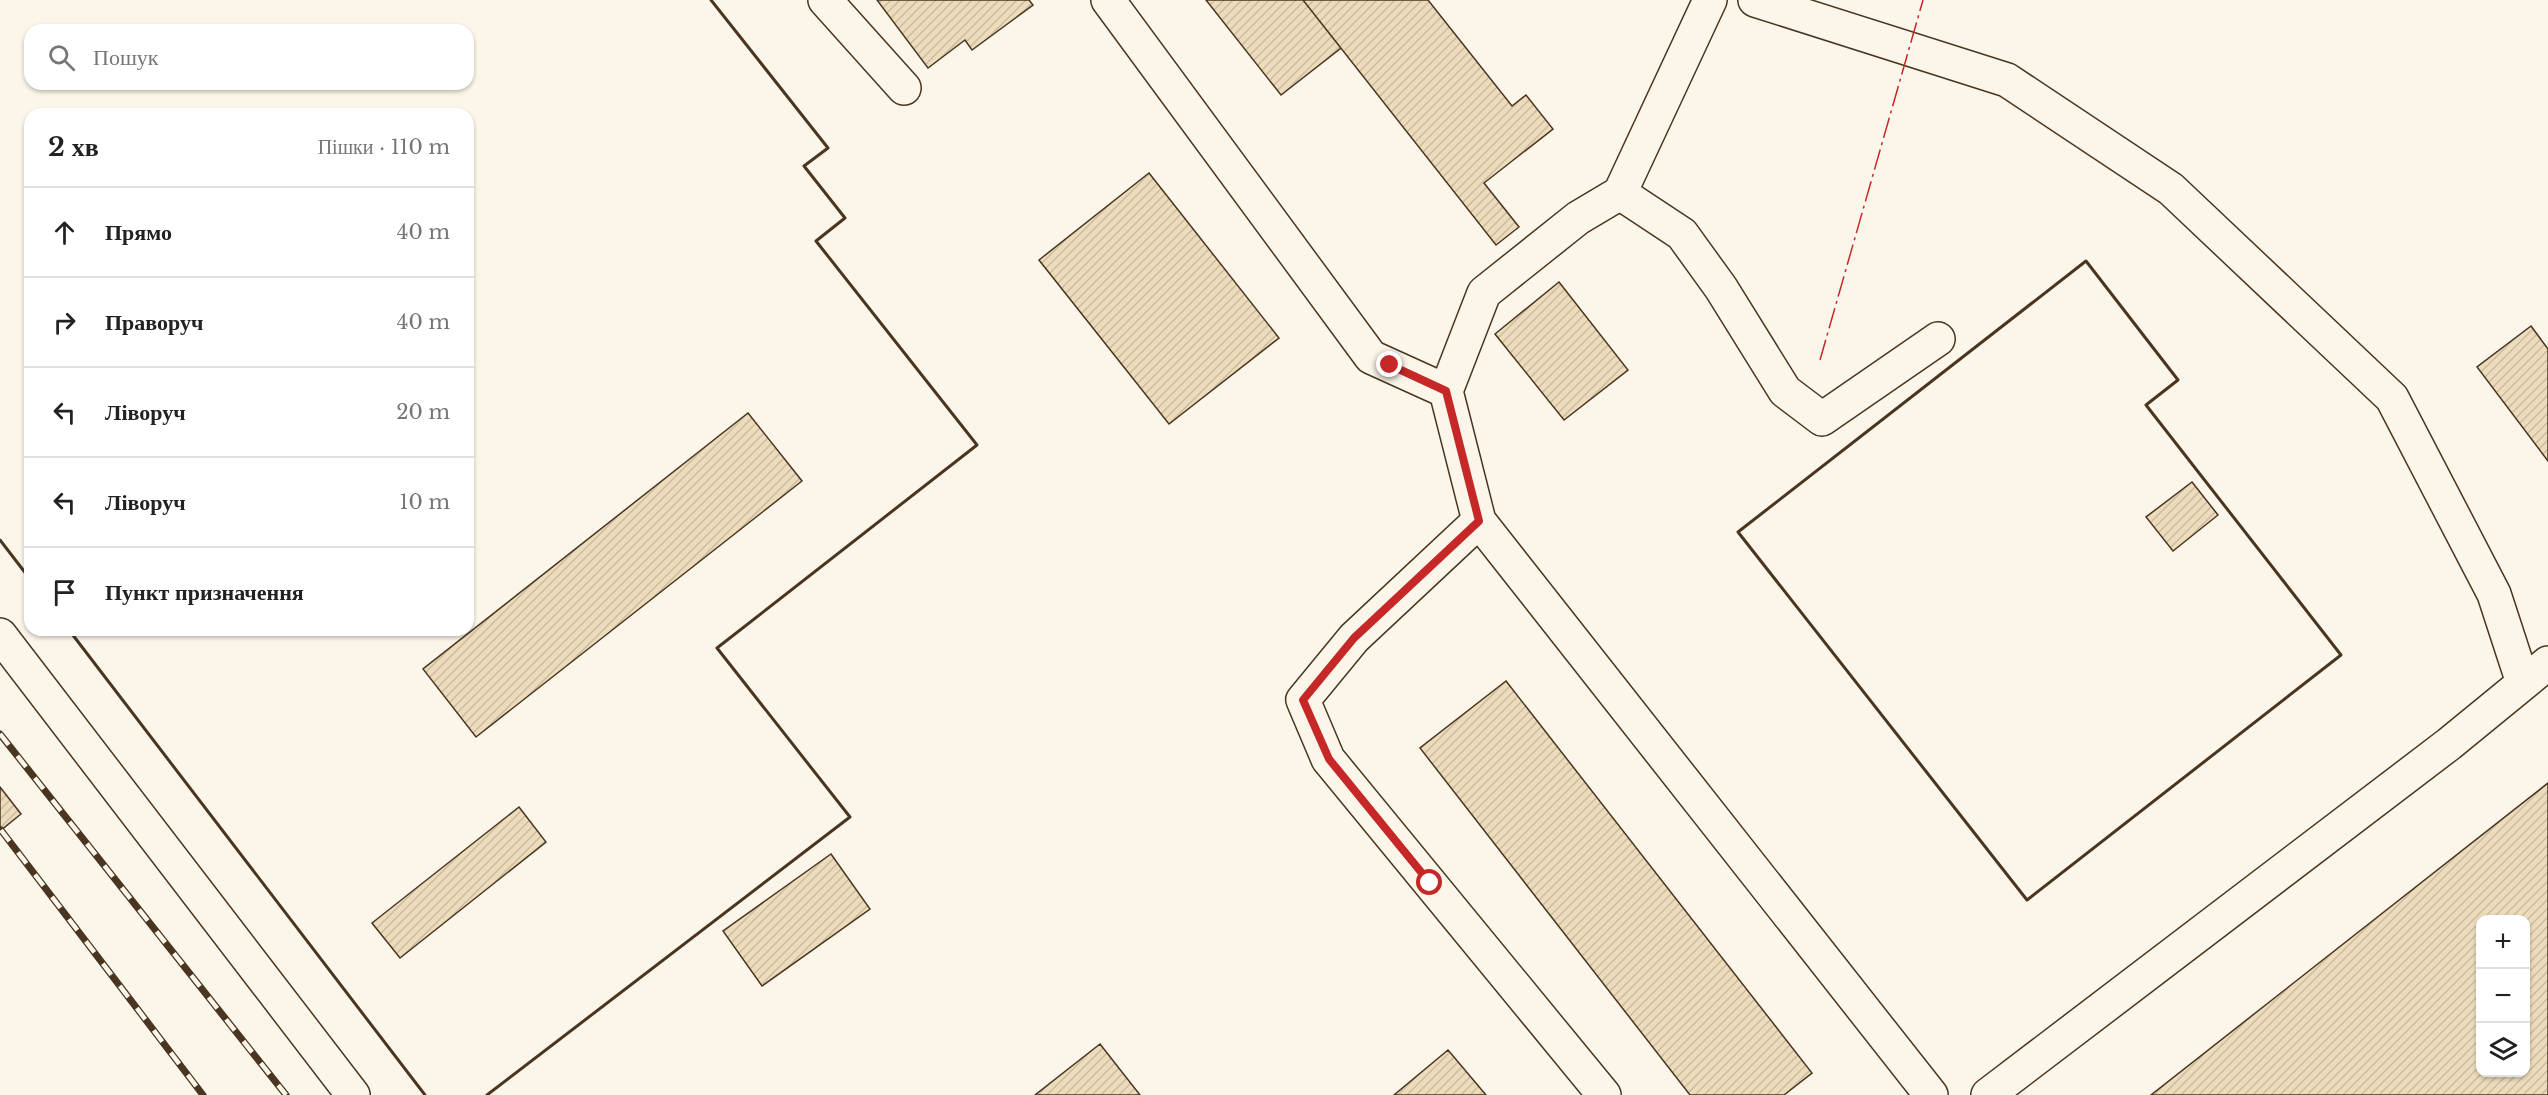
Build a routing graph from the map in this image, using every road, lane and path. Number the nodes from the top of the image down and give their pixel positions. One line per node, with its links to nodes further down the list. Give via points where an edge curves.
1 (825, 0): 5 (lane)
2 (1108, 0): 8 (lane, via 1371,357)
3 (1710, 0): 6 (lane)
4 (1755, 0): 12 (lane, via 2007,80 2171,189 2392,398 2494,594)
5 (904, 88)
6 (1620, 192): 7 (lane, via 1682,234 1785,391 1822,419); 8 (lane, via 1578,218 1484,293)
7 (1938, 339)
8 (1446, 391): 9 (lane)
9 (1479, 521): 14 (lane, via 1354,638 1303,700 1329,759); 15 (lane)
10 (0, 635): 13 (lane)
11 (2548, 663): 12 (lane)
12 (2523, 683): 16 (lane, via 2450,744)
13 (353, 1095)
14 (1604, 1095)
15 (1931, 1095)
16 (1988, 1095)

